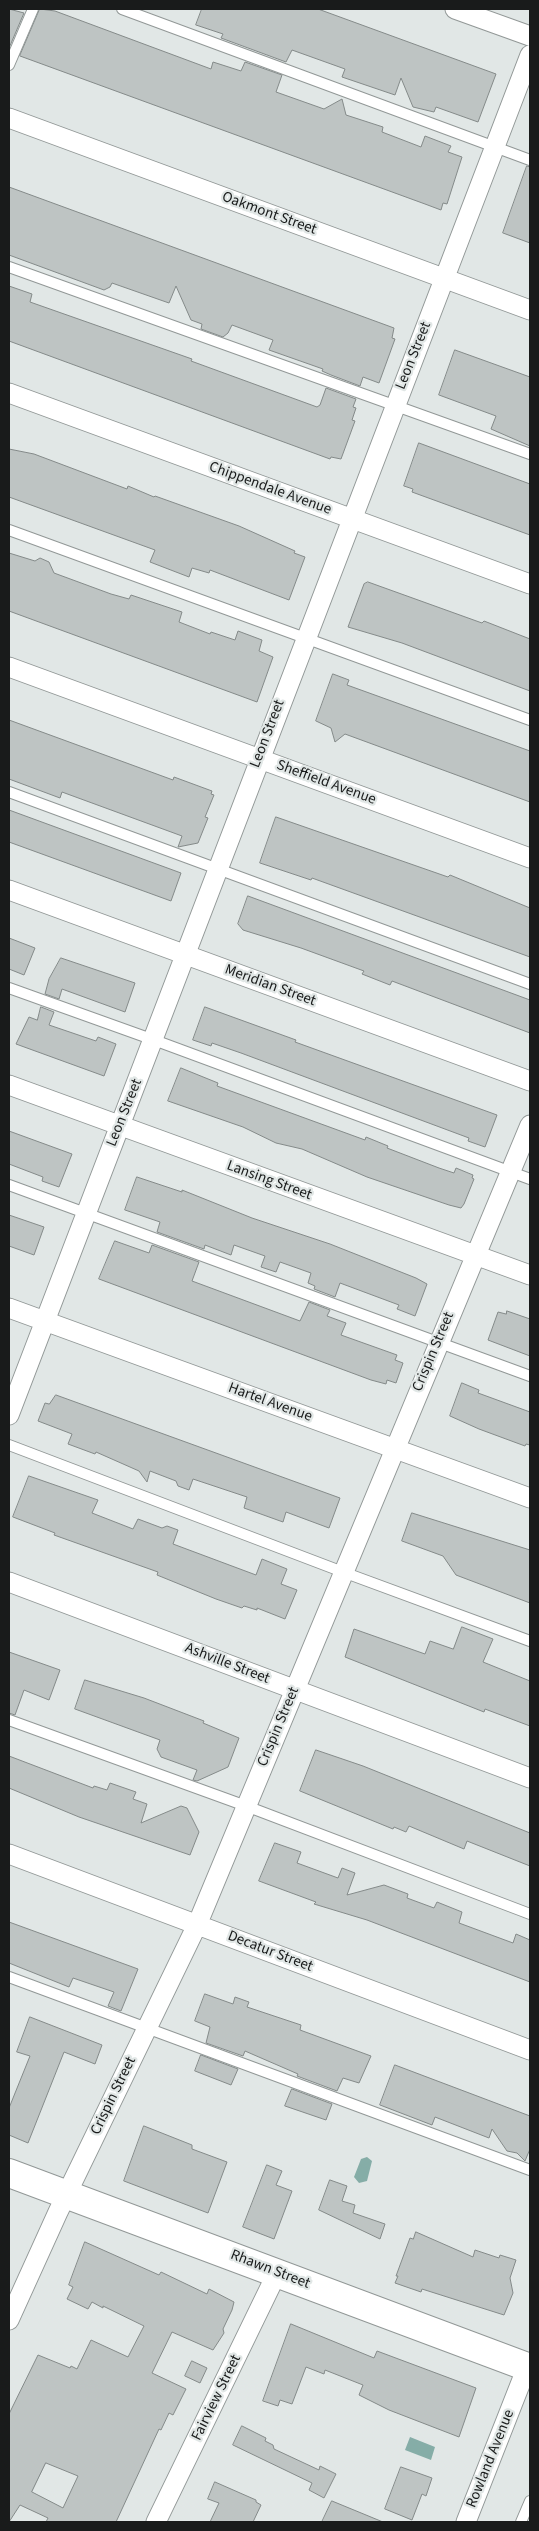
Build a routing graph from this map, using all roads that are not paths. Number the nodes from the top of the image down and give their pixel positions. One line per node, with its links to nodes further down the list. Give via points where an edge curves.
1 (33, 9): 6 (lane)
2 (122, 9): 8 (lane)
3 (455, 9): 4 (street)
4 (530, 36)
5 (530, 55): 8 (street, Leon Street)
6 (9, 65)
7 (9, 118): 11 (street, Oakmont Street)
8 (495, 147): 9 (lane); 11 (street, Leon Street)
9 (530, 160)
10 (9, 267): 14 (lane)
11 (445, 279): 12 (street, Oakmont Street); 14 (street, Leon Street)
12 (530, 310)
13 (9, 394): 16 (street, Chippendale Avenue)
14 (395, 404): 15 (lane); 16 (street, Leon Street)
15 (530, 454)
16 (352, 519): 18 (street, Chippendale Avenue); 19 (street, Leon Street)
17 (9, 530): 19 (lane)
18 (530, 584)
19 (305, 636): 21 (lane); 22 (street, Leon Street)
20 (9, 667): 22 (street, Sheffield Avenue)
21 (530, 720)
22 (259, 758): 24 (street, Sheffield Avenue); 25 (street, Leon Street)
23 (9, 792): 25 (lane)
24 (530, 858)
25 (217, 868): 27 (street, Leon Street); 28 (lane)
26 (9, 890): 27 (street, Meridian Street)
27 (185, 954): 30 (street, Leon Street); 31 (street, Meridian Street)
28 (530, 984)
29 (9, 988): 30 (lane)
30 (154, 1040): 34 (street, Leon Street); 35 (lane)
31 (530, 1081)
32 (9, 1085): 34 (street, Lansing Street)
33 (530, 1125): 35 (street, Crispin Street)
34 (119, 1126): 38 (street, Leon Street); 39 (street, Lansing Street)
35 (510, 1172): 36 (lane); 39 (street, Crispin Street)
36 (530, 1179)
37 (9, 1185): 38 (lane)
38 (86, 1214): 42 (street, Leon Street); 43 (lane)
39 (475, 1255): 40 (street, Lansing Street); 43 (street, Crispin Street)
40 (530, 1275)
41 (9, 1308): 42 (street, Hartel Avenue)
42 (45, 1321): 45 (street, Leon Street); 47 (street, Hartel Avenue)
43 (438, 1343): 44 (lane); 47 (street, Crispin Street)
44 (530, 1376)
45 (9, 1415)
46 (9, 1444): 49 (lane)
47 (394, 1448): 48 (street, Hartel Avenue); 49 (street, Crispin Street)
48 (530, 1498)
49 (343, 1572): 51 (lane); 52 (street, Crispin Street)
50 (9, 1582): 52 (street, Ashville Street)
51 (530, 1641)
52 (295, 1690): 54 (street, Ashville Street); 55 (street, Crispin Street)
53 (9, 1720): 55 (lane)
54 (530, 1778)
55 (246, 1806): 57 (lane); 58 (street, Crispin Street)
56 (9, 1854): 58 (street, Decatur Street)
57 (530, 1914)
58 (197, 1925): 60 (street, Crispin Street); 61 (street, Decatur Street)
59 (9, 1977): 60 (lane)
60 (147, 2029): 62 (lane); 64 (street, Crispin Street)
61 (530, 2050)
62 (530, 2170)
63 (9, 2173): 64 (main road, Rhawn Street)
64 (67, 2195): 65 (main road, Rhawn Street); 66 (street, Crispin Street)
65 (277, 2273): 68 (main road, Rhawn Street); 70 (street, Fairview Street)
66 (13, 2299): 67 (street, Crispin Street)
67 (9, 2320)
68 (529, 2368): 71 (street, Rowland Avenue)
69 (530, 2501): 72 (lane)
70 (156, 2522)
71 (466, 2522)
72 (521, 2522)

